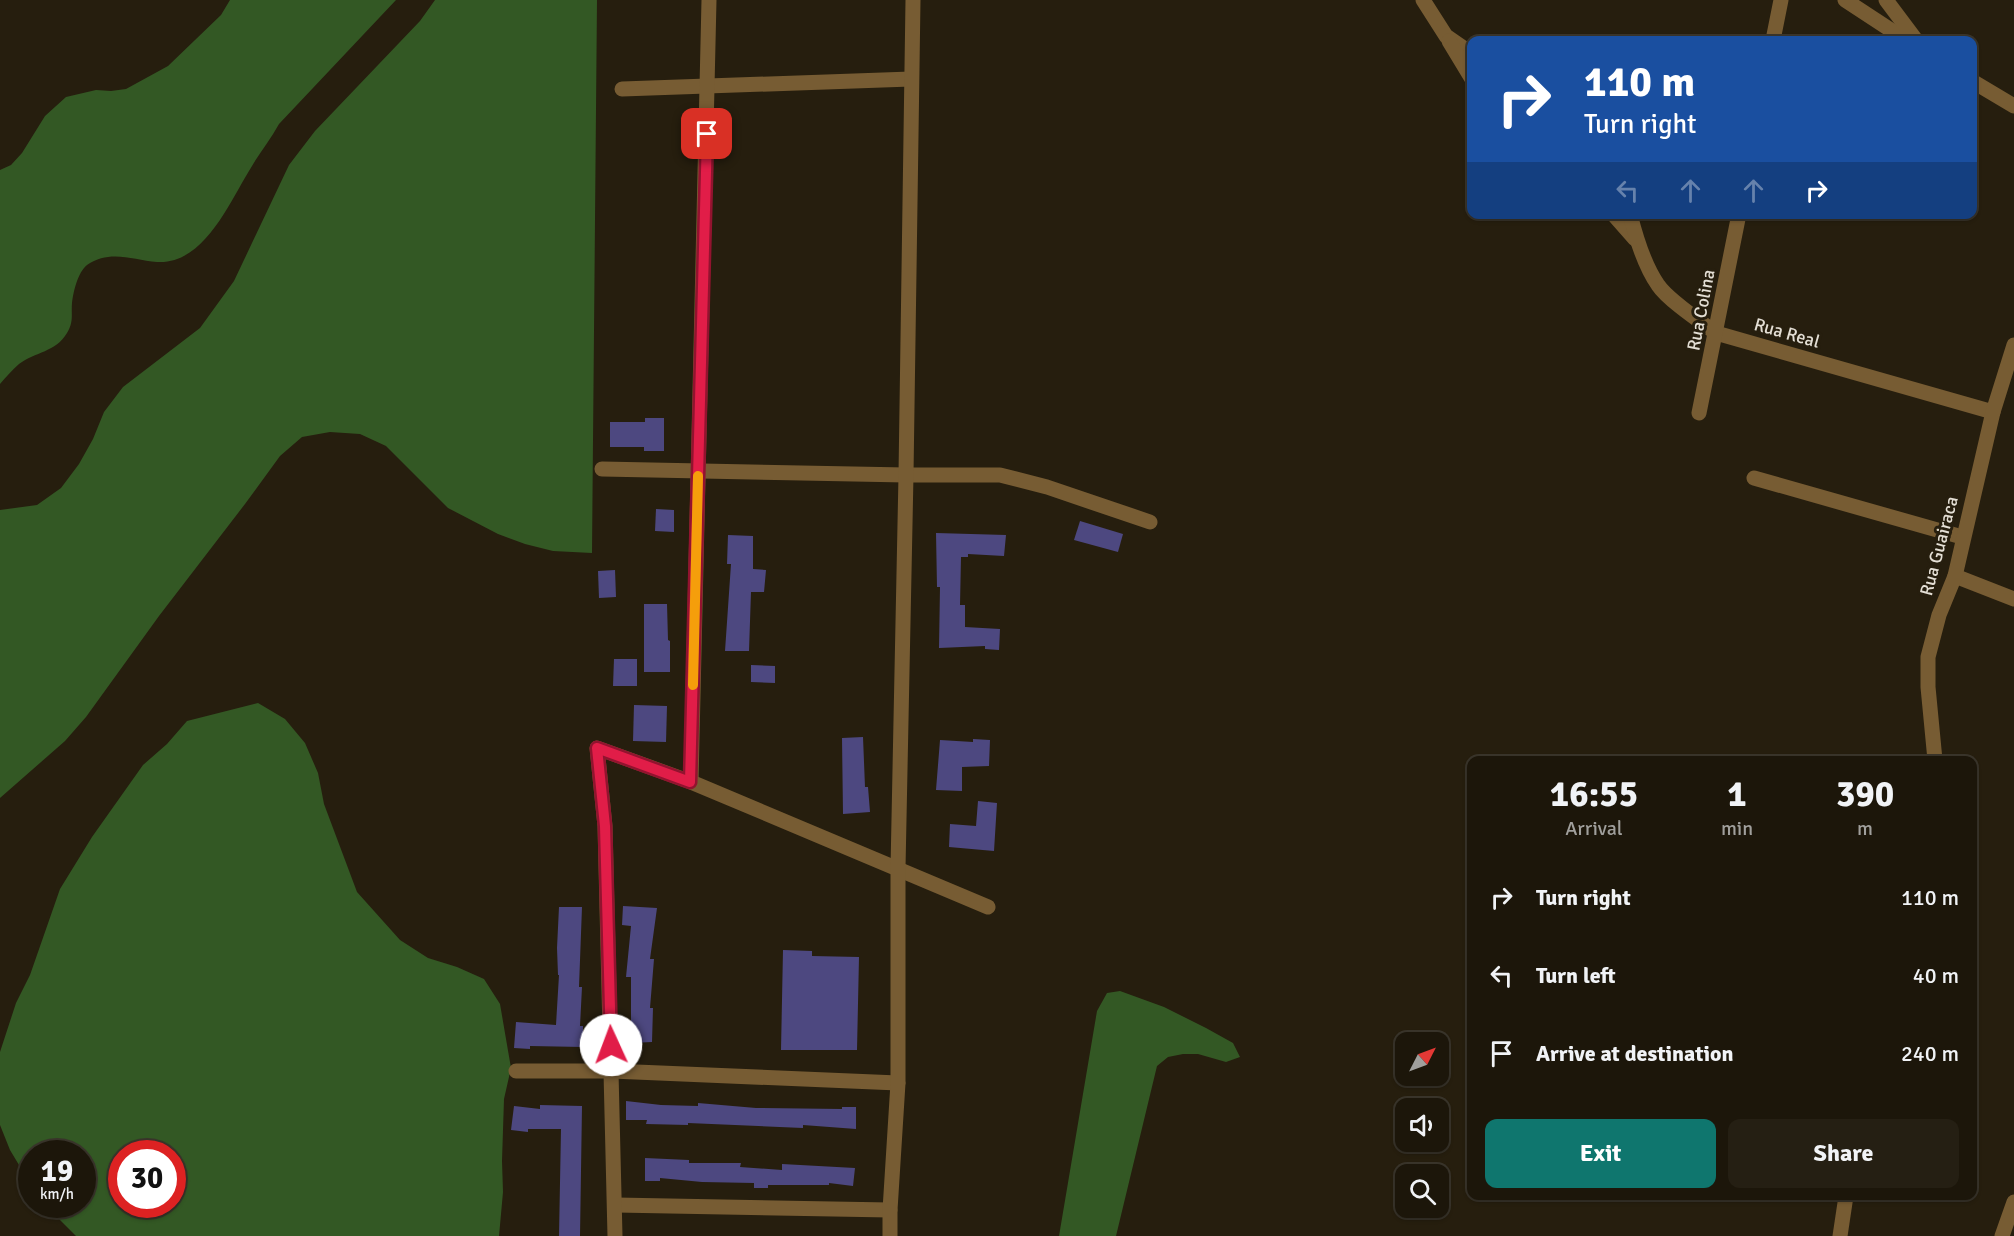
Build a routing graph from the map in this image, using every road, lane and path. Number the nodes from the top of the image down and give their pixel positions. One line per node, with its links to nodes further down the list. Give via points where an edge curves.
1 (709, 0): 15 (street)
2 (913, 0): 13 (street)
3 (1423, 0): 7 (street)
4 (1781, 0): 8 (street)
5 (1845, 0): 9 (street)
6 (1886, 0): 10 (street)
7 (1446, 36): 11 (street); 12 (street)
8 (1774, 36)
9 (1900, 36)
10 (1913, 36)
11 (1467, 51)
12 (1467, 71)
13 (911, 79): 15 (street); 28 (street)
14 (1977, 84): 17 (street)
15 (708, 86): 16 (street); 27 (street)
16 (622, 89)
17 (2014, 106)
18 (1617, 219): 21 (street)
19 (1631, 219): 21 (street, Rua Real)
20 (1738, 219): 22 (street, Rua Colina)
21 (1637, 241): 22 (street, Rua Real, via 1658,286)
22 (1716, 333): 24 (street, Rua Real); 25 (street, Rua Colina)
23 (2014, 345): 24 (street, Rua Guairaca)
24 (1993, 412): 31 (street, Rua Guairaca)
25 (1698, 413)
26 (602, 469): 27 (street)
27 (699, 470): 28 (street); 35 (street)
28 (906, 475): 30 (street, via 1000,475); 36 (street)
29 (1754, 478): 31 (street)
30 (1149, 522)
31 (1962, 537): 32 (street, Rua Guairaca)
32 (1955, 576): 33 (street); 34 (street, Rua Guairaca, via 1928,657)
33 (2014, 599)
34 (1935, 756)
35 (690, 782): 36 (street); 39 (street, via 597,748 605,826)
36 (898, 868): 37 (street); 40 (street)
37 (988, 907)
38 (516, 1071): 39 (street)
39 (612, 1071): 40 (street); 43 (street)
40 (898, 1083): 44 (street)
41 (1845, 1200): 47 (street)
42 (2014, 1202): 48 (street)
43 (616, 1205): 44 (street); 45 (street)
44 (890, 1210): 46 (street)
45 (615, 1236)
46 (890, 1236)
47 (1840, 1236)
48 (2002, 1236)

